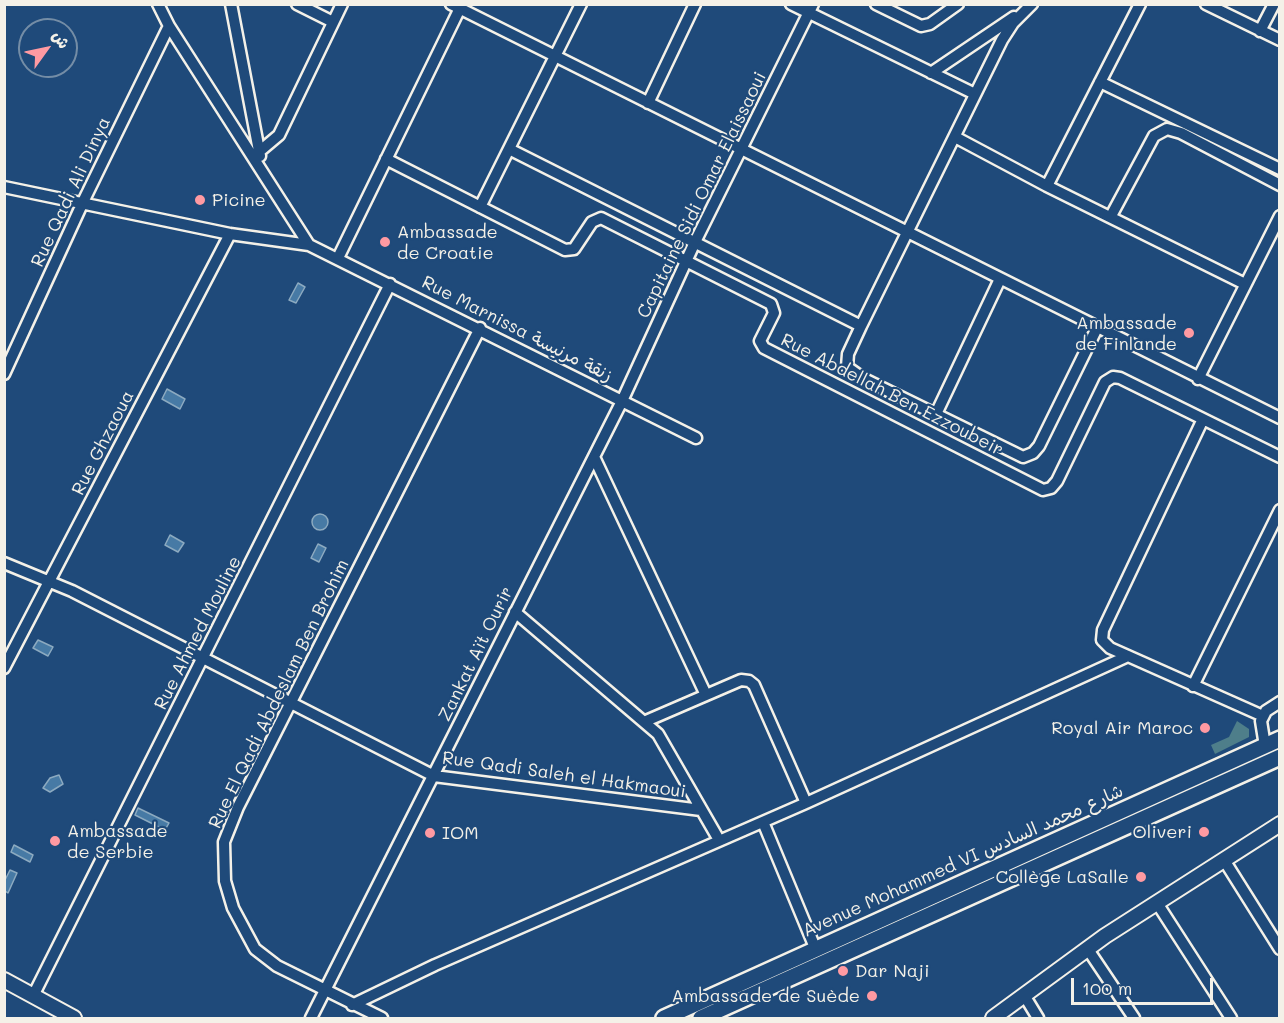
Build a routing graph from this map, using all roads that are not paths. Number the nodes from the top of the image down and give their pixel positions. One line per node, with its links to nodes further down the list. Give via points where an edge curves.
1 (158, 4): 17 (street)
2 (231, 4): 28 (street)
3 (297, 4): 16 (street)
4 (342, 4): 16 (street)
5 (581, 4): 20 (street)
6 (695, 4): 24 (street)
7 (790, 4): 15 (street)
8 (876, 4): 9 (street, via 921,26)
9 (958, 4)
10 (1032, 4): 21 (street); 23 (street, Rue Abdellah Ben Ezzoubeir, via 1007,32)
11 (1140, 4): 22 (street)
12 (1206, 4): 18 (street)
13 (1274, 4): 18 (street)
14 (458, 6): 20 (street); 29 (street)
15 (811, 9): 21 (street); 27 (street, Capitaine Sidi Omar Elaissaoui)
16 (333, 22): 28 (street, via 279,135)
17 (169, 26): 30 (street); 35 (street, Rue Qadi Ali Dinya)
18 (1260, 31): 19 (street)
19 (1280, 40)
20 (556, 56): 24 (street); 26 (street)
21 (931, 73): 23 (street)
22 (1100, 82): 31 (street); 33 (street)
23 (975, 94): 25 (street, Rue Abdellah Ben Ezzoubeir)
24 (648, 103): 27 (street)
25 (955, 137): 33 (street); 39 (street, Rue Abdellah Ben Ezzoubeir)
26 (509, 149): 36 (street); 41 (street)
27 (742, 150): 39 (street); 41 (street, Capitaine Sidi Omar Elaissaoui)
28 (260, 151): 30 (street)
29 (386, 159): 36 (street, Rue Abdellah Ben Ezzoubeir); 43 (street)
30 (259, 165): 42 (street)
31 (1280, 169)
32 (1280, 185): 37 (street, via 1181,132 1167,129 1154,136)
33 (1047, 186): 37 (street)
34 (4, 187): 35 (street, Rue Marnissa زنقة مرنيسة)
35 (83, 202): 40 (street, Rue Marnissa زنقة مرنيسة); 51 (street, Rue Qadi Ali Dinya)
36 (480, 207): 44 (street, Rue Abdellah Ben Ezzoubeir, via 570,251 592,222 601,218)
37 (1111, 216): 47 (street)
38 (1280, 216): 47 (street)
39 (908, 233): 45 (street); 48 (street, Rue Abdellah Ben Ezzoubeir)
40 (230, 234): 42 (street, Rue Marnissa زنقة مرنيسة); 62 (street, Rue Ghzaoua)
41 (695, 242): 44 (street, Capitaine Sidi Omar Elaissaoui); 48 (street)
42 (309, 245): 43 (street, Rue Marnissa زنقة مرنيسة)
43 (338, 258): 46 (street, Rue Marnissa زنقة مرنيسة)
44 (686, 262): 53 (street, Capitaine Sidi Omar Elaissaoui); 56 (street, Rue Abdellah Ben Ezzoubeir, via 771,304 774,313 760,341 764,348 1043,490 1057,482 1105,382 1113,377)
45 (1000, 279): 50 (street); 54 (street)
46 (390, 284): 49 (street, Rue Marnissa زنقة مرنيسة); 65 (street, Rue Ahmed Mouline)
47 (1245, 284): 52 (street)
48 (861, 326): 54 (street, Rue Abdellah Ben Ezzoubeir, via 848,354 847,367 852,373)
49 (480, 328): 53 (street, Rue Marnissa زنقة مرنيسة); 70 (street, Rue El Qadi Abdeslam Ben Brohim)
50 (1097, 328): 52 (street); 54 (street, Rue Abdellah Ben Ezzoubeir, via 1033,453 1017,454)
51 (4, 374)
52 (1198, 378): 55 (street)
53 (622, 401): 57 (street, Rue Marnissa زنقة مرنيسة); 58 (street, Zankat Aït Ourir)
54 (936, 414)
55 (1280, 418)
56 (1203, 419): 59 (street); 64 (street, via 1102,633 1106,646)
57 (696, 438)
58 (594, 457): 63 (street, Zankat Aït Ourir); 68 (street)
59 (1280, 457)
60 (1280, 510): 67 (street)
61 (4, 563): 62 (street, Rue Qadi Saleh el Hakmaoui)
62 (51, 580): 65 (street, Rue Qadi Saleh el Hakmaoui); 66 (street, Rue Ghzaoua)
63 (515, 612): 72 (street); 76 (street, Zankat Aït Ourir)
64 (1128, 656): 67 (street); 77 (street)
65 (203, 659): 70 (street, Rue Qadi Saleh el Hakmaoui); 90 (street, Rue Ahmed Mouline)
66 (4, 668)
67 (1193, 686): 71 (street)
68 (706, 695): 72 (street); 77 (street, via 749,681)
69 (1280, 702): 71 (street)
70 (292, 704): 76 (street, Rue Qadi Saleh el Hakmaoui); 89 (street, Rue El Qadi Abdeslam Ben Brohim, via 228,828 224,842 225,881 240,926 255,949 277,966)
71 (1263, 716): 74 (street, via 1260,727)
72 (646, 721): 78 (street, via 672,753)
73 (1280, 739): 74 (main road, Avenue Mohammed VI شارع محمد السادس)
74 (1265, 746): 86 (main road, Avenue Mohammed VI شارع محمد السادس)
75 (1280, 756): 97 (main road, Avenue Mohammed VI شارع محمد السادس)
76 (434, 776): 78 (street, Rue Qadi Saleh el Hakmaoui); 89 (street, Zankat Aït Ourir)
77 (806, 803): 79 (street)
78 (701, 810): 82 (street)
79 (763, 822): 82 (street); 86 (street)
80 (1280, 824): 83 (main road)
81 (1280, 830): 83 (main road)
82 (719, 840): 92 (street)
83 (1225, 862): 84 (main road); 85 (street)
84 (1158, 905): 87 (main road); 102 (street)
85 (1280, 949)
86 (816, 950): 96 (main road, Avenue Mohammed VI شارع محمد السادس)
87 (1089, 951): 91 (main road); 101 (street)
88 (4, 980): 90 (main road)
89 (325, 991): 92 (street, Rue El Qadi Abdeslam Ben Brohim); 94 (street, Zankat Aït Ourir)
90 (33, 996): 93 (main road)
91 (1025, 998): 98 (main road); 99 (main road); 100 (street)
92 (352, 1005): 95 (street, Rue El Qadi Abdeslam Ben Brohim)
93 (74, 1018)
94 (311, 1018)
95 (382, 1018)
96 (664, 1018)
97 (700, 1018)
98 (993, 1018)
99 (1004, 1018)
100 (1038, 1018)
101 (1134, 1018)
102 (1231, 1018)

